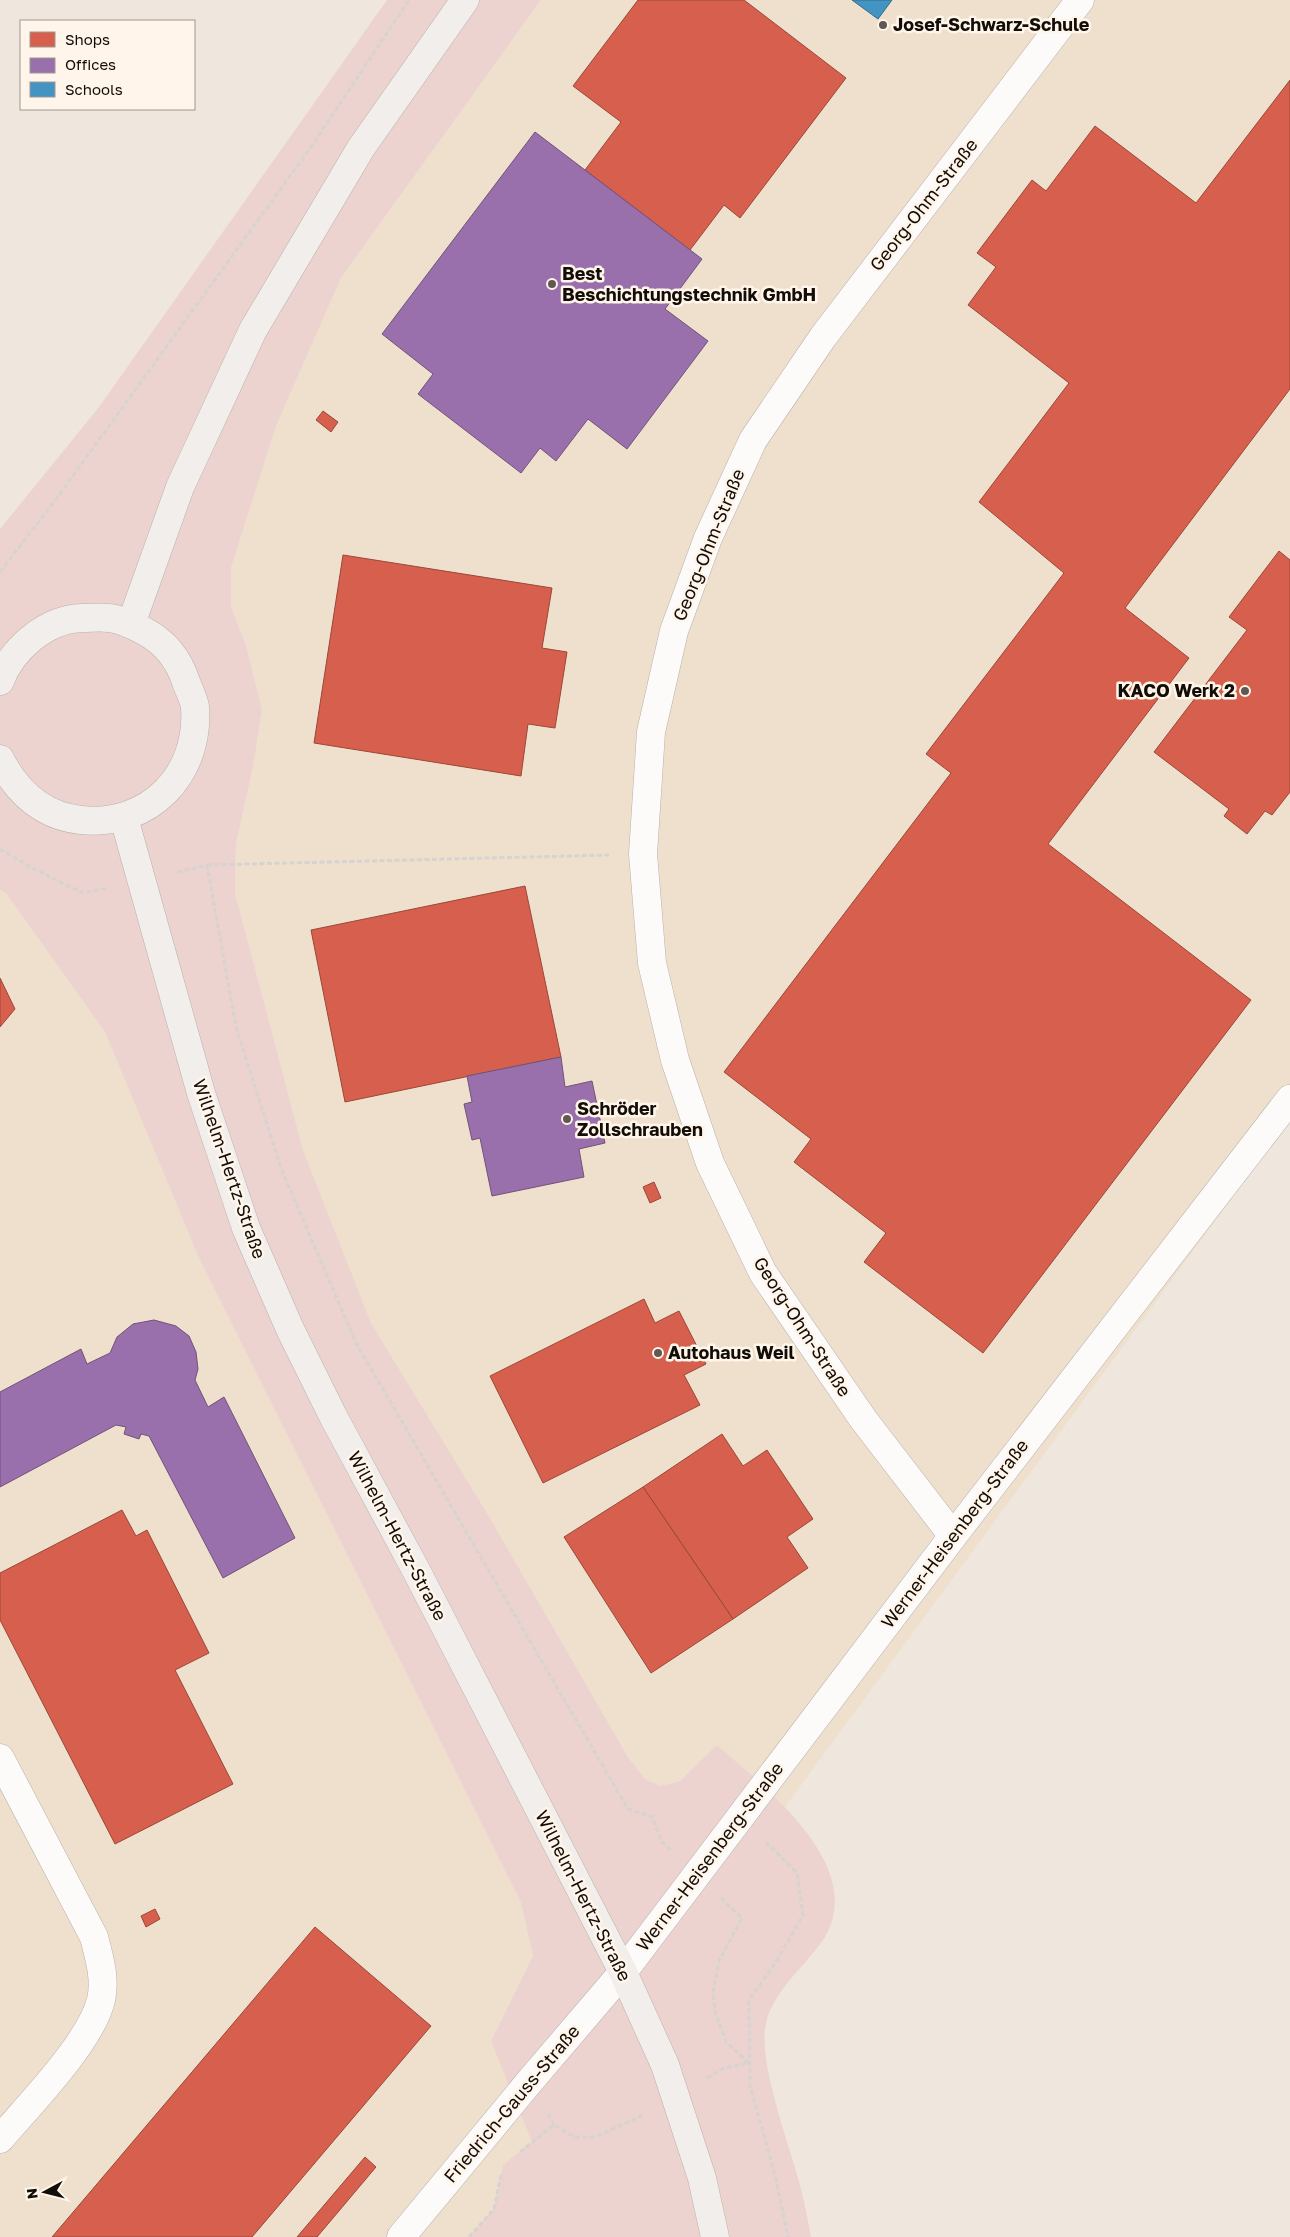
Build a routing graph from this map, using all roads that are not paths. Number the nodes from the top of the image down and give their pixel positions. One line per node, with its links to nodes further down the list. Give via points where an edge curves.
1 (465, 0): 3 (main road, via 361,148 253,330 180,487)
2 (1080, 0): 8 (street, Georg-Ohm-Straße, via 823,337 753,440 708,538 674,631 651,732 643,854 652,963 675,1060 710,1163 763,1273 863,1419)
3 (131, 624): 4 (main road, via 110,618 77,618 54,625 32,637 6,667); 6 (main road, via 154,636 180,665 195,705 194,735 184,766 164,793 150,805)
4 (0, 682)
5 (0, 759): 6 (main road, via 11,780 36,804 67,819 97,822)
6 (124, 818): 10 (main road, Wilhelm-Hertz-Straße, via 201,1094 246,1228 333,1416)
7 (1290, 1099): 8 (street, Werner-Heisenberg-Straße)
8 (953, 1536): 10 (street, Werner-Heisenberg-Straße)
9 (0, 1758): 11 (street, via 94,1936 102,1968 102,1999 92,2026)
10 (623, 1972): 12 (street, Friedrich-Gauss-Straße); 13 (main road, Wilhelm-Hertz-Straße, via 665,2065 702,2178)
11 (0, 2139)
12 (401, 2237)
13 (715, 2237)

